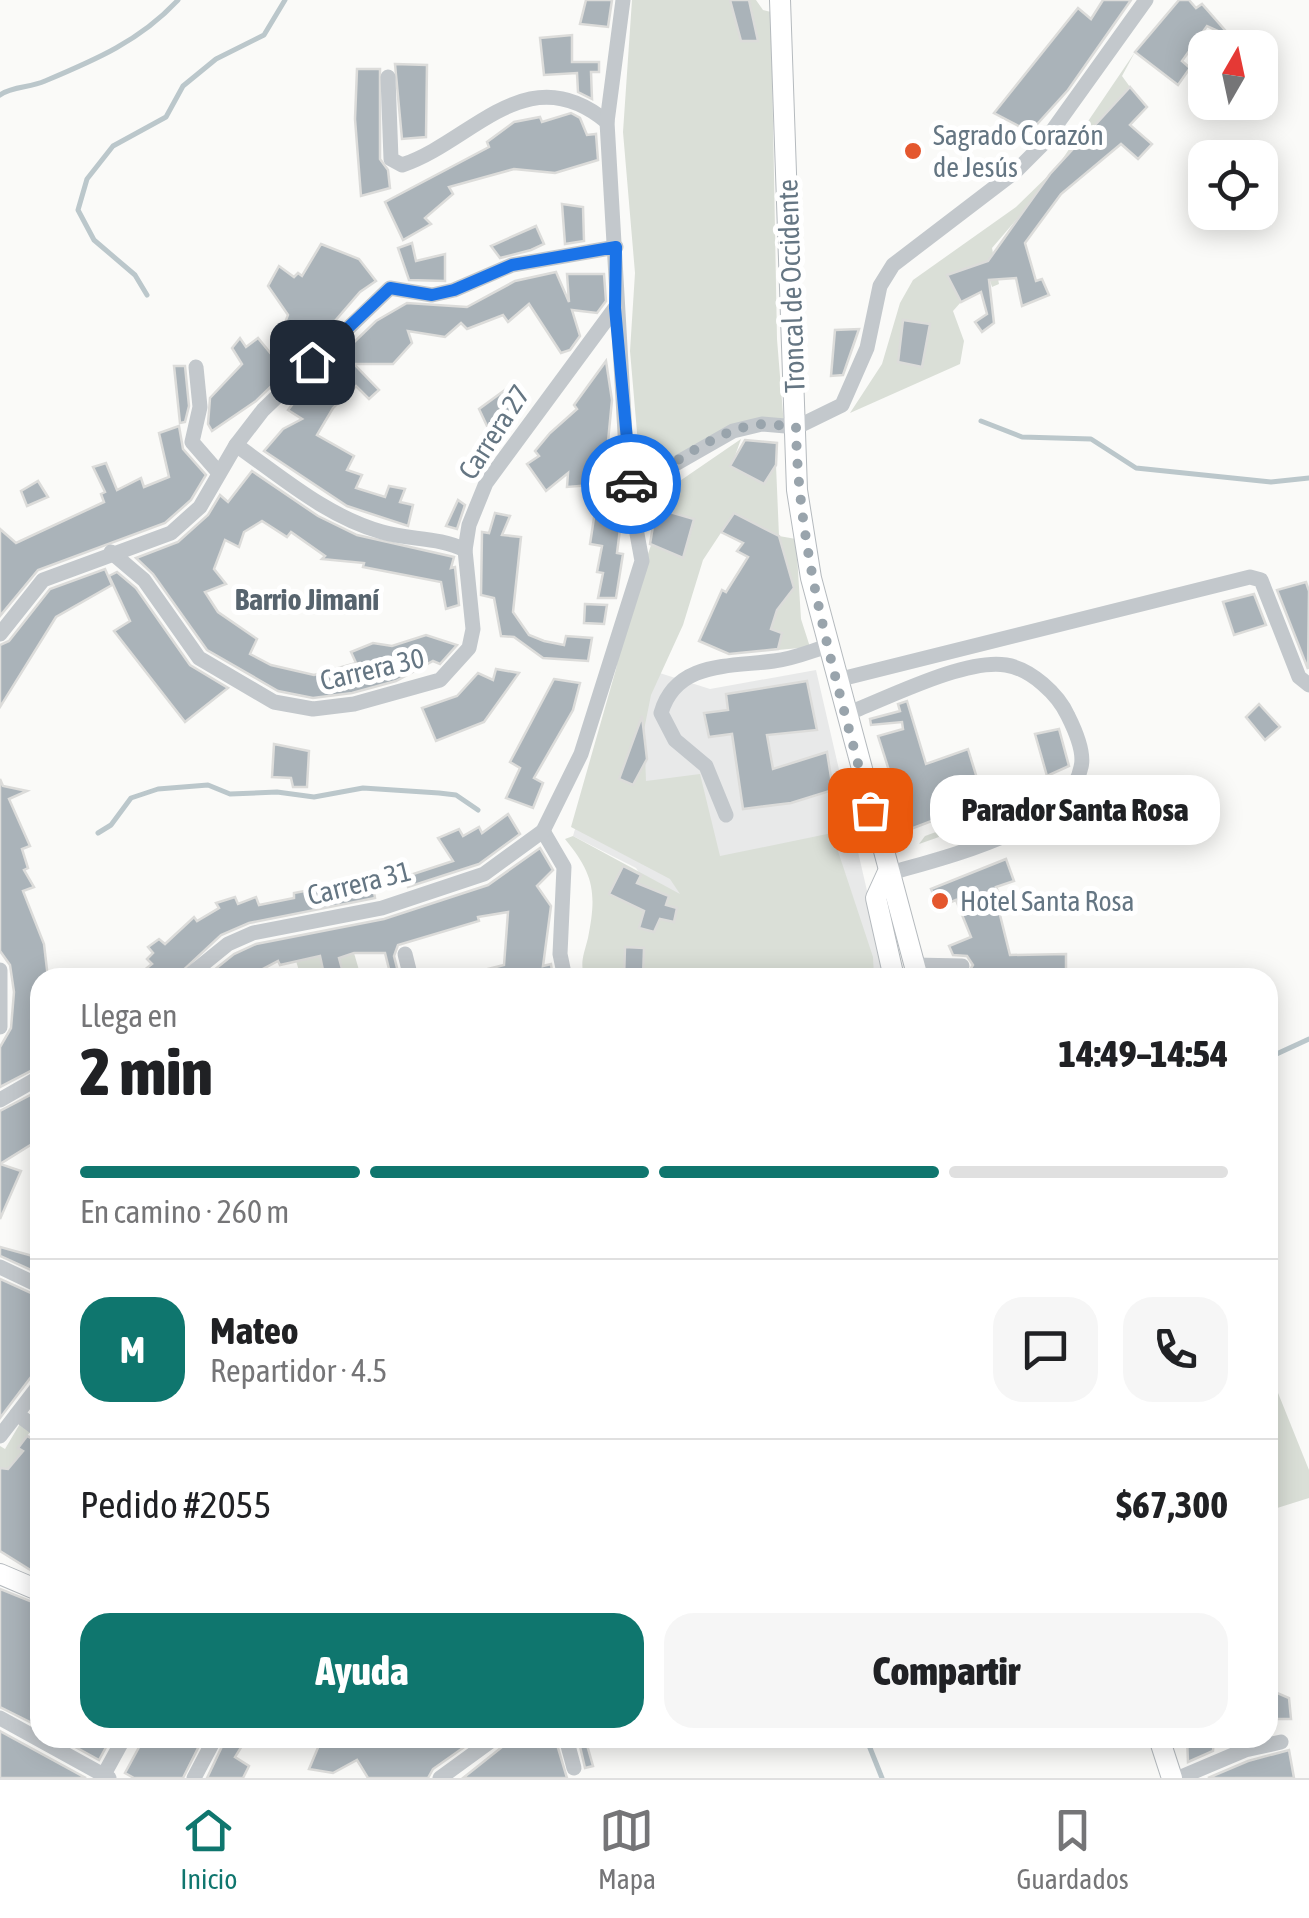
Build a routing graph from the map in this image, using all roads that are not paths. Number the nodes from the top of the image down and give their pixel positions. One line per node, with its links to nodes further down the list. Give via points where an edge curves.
1 (623, 0): 5 (street)
2 (780, 0): 9 (main road, Troncal de Occidente)
3 (1146, 0): 9 (street, via 1016,172 894,265 880,286 867,348 842,405)
4 (388, 77): 5 (street, via 391,159 402,165 493,110 550,97)
5 (607, 122): 6 (street)
6 (616, 247): 7 (street); 10 (street, via 512,265 432,295 390,288 263,410)
7 (615, 308): 12 (street); 13 (street, Carrera 27, via 486,483)
8 (196, 367): 11 (street, via 200,407 192,442)
9 (796, 427): 12 (street, via 762,424 733,431); 16 (main road, Troncal de Occidente, via 810,578)
10 (236, 445): 11 (street); 13 (street, via 333,514)
11 (219, 473): 14 (street, via 200,507 171,532)
12 (628, 485): 22 (street, via 642,560 581,754)
13 (465, 550): 17 (street, Carrera 27, via 473,629)
14 (111, 552): 15 (street, via 44,580); 17 (street, Carrera 30, via 144,580 199,658 274,702 313,709 354,704 440,680)
15 (0, 634)
16 (828, 646): 18 (main road, Troncal de Occidente); 21 (street, via 780,661 695,671 666,694 661,713 675,740 706,766)
17 (460, 659)
18 (837, 680): 19 (street, via 1250,576 1261,580 1299,678); 20 (main road, Troncal de Occidente)
19 (1309, 685)
20 (846, 714): 23 (main road, Troncal de Occidente); 23 (street, via 976,666 1006,664 1061,700 1076,734 1082,765 1074,785 1053,806 989,844)
21 (726, 815)
22 (543, 832): 26 (street, Carrera 31, via 484,874 382,908 253,933); 28 (street, via 564,867)
23 (887, 874): 29 (main road, via 876,898); 30 (main road, Troncal de Occidente)
24 (406, 954): 27 (street)
25 (962, 966): 31 (street)
26 (198, 968)
27 (409, 968)
28 (563, 968)
29 (892, 968)
30 (914, 968)
31 (949, 968)
32 (0, 970): 33 (street)
33 (0, 1028)
34 (30, 1083): 35 (street)
35 (0, 1100)
36 (0, 1266): 37 (street)
37 (30, 1281)
38 (30, 1397): 39 (street)
39 (17, 1414): 40 (street); 41 (street)
40 (30, 1423)
41 (0, 1436)
42 (0, 1574): 43 (main road)
43 (30, 1587)
44 (0, 1718): 45 (street)
45 (30, 1735)
46 (53, 1748): 54 (street)
47 (119, 1748): 54 (street)
48 (209, 1748): 55 (street)
49 (481, 1748): 56 (street)
50 (569, 1748): 53 (street)
51 (1163, 1748): 57 (main road)
52 (1254, 1748): 57 (street)
53 (574, 1768)
54 (105, 1777)
55 (194, 1778)
56 (440, 1778)
57 (1175, 1778)

